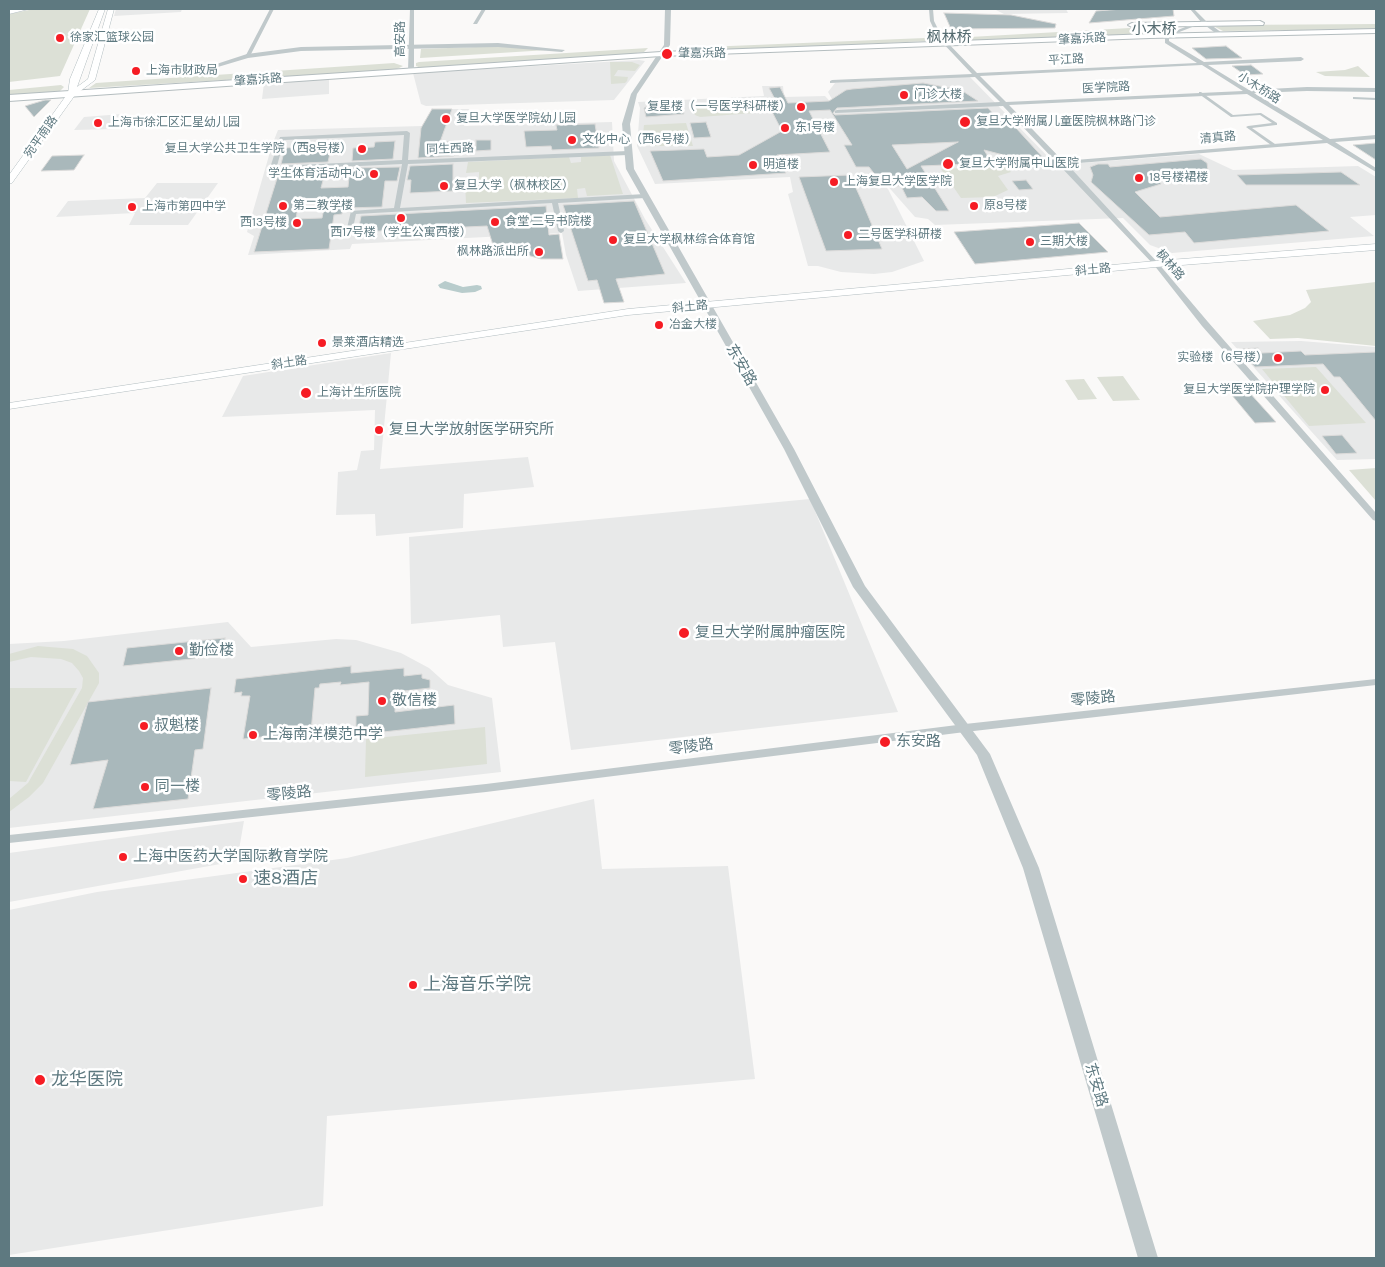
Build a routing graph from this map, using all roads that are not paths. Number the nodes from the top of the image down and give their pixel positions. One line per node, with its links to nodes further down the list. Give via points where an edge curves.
1 (26, 9): 10 (main road)
2 (102, 9): 41 (main road)
3 (111, 9): 39 (main road)
4 (272, 9): 28 (street)
5 (412, 9): 22 (street, 高安路)
6 (484, 9): 12 (street)
7 (668, 9): 21 (street)
8 (932, 9): 18 (street, via 932,21)
9 (1192, 9): 11 (street)
10 (9, 10)
11 (1201, 22): 13 (main road, 肇嘉浜路); 14 (main road, 肇嘉浜路); 17 (street); 19 (street)
12 (475, 23)
13 (1271, 23)
14 (1121, 26)
15 (1037, 31): 18 (main road, 肇嘉浜路)
16 (1376, 31): 17 (main road, 肇嘉浜路)
17 (1220, 34): 19 (main road, 肇嘉浜路)
18 (938, 35): 20 (street, 枫林路); 21 (main road, 肇嘉浜路)
19 (1167, 35): 20 (main road, 肇嘉浜路); 33 (street, 小木桥路, via 1167,42)
20 (946, 44): 26 (main road, 肇嘉浜路); 38 (street, 枫林路)
21 (666, 45): 23 (main road, 肇嘉浜路); 26 (street, 东安路)
22 (411, 48): 24 (street, 肇嘉浜路, via 498,45); 28 (street, 肇嘉浜路, via 302,49); 29 (street, 高安路)
23 (610, 48)
24 (562, 50): 25 (main road, 肇嘉浜路); 27 (main road, 肇嘉浜路)
25 (572, 50)
26 (661, 54): 34 (main road, 肇嘉浜路); 55 (street, 东安路, via 634,94 626,124)
27 (478, 55)
28 (247, 56): 36 (street, 肇嘉浜路)
29 (411, 59): 30 (main road); 32 (main road); 34 (street, 高安路)
30 (420, 59)
31 (1301, 59): 33 (street, 平江路)
32 (401, 60)
33 (1200, 63): 38 (street, 平江路); 44 (street, 小木桥路)
34 (412, 70): 45 (main road, 肇嘉浜路)
35 (228, 72): 36 (main road, 肇嘉浜路)
36 (189, 74): 37 (main road, 肇嘉浜路)
37 (180, 75)
38 (976, 75): 42 (street, 平江路); 50 (street, 枫林路)
39 (91, 80): 40 (main road); 41 (main road); 45 (main road)
40 (101, 80)
41 (69, 82): 45 (main road)
42 (832, 82)
43 (1376, 90): 44 (street, 医学院路, via 1336,88)
44 (1246, 92): 46 (street, 医学院路); 53 (street, 小木桥路)
45 (72, 93): 47 (main road, 肇嘉浜路); 59 (main road, 宛平南路)
46 (1200, 94): 50 (street, 医学院路); 54 (street, via 1232,116 1260,114 1276,124 1248,127)
47 (9, 98)
48 (1354, 98): 49 (street)
49 (1376, 99)
50 (1005, 104): 51 (street, 医学院路); 57 (street, 枫林路)
51 (837, 112)
52 (1376, 137): 53 (street, 清真路)
53 (1326, 140): 54 (street, 清真路); 58 (street, 小木桥路)
54 (1273, 144): 57 (street, 清真路)
55 (628, 153): 56 (street, 同生西路); 60 (street, 东安路, via 630,169)
56 (405, 162): 56 (street, 同生西路, via 273,168 282,138 407,134); 62 (street)
57 (1062, 163): 66 (street, 枫林路)
58 (1376, 170)
59 (9, 181)
60 (645, 196): 61 (street); 67 (street, 东安路)
61 (555, 201): 62 (street); 64 (street)
62 (396, 209): 63 (street, via 353,212)
63 (350, 228)
64 (561, 232)
65 (1376, 247): 66 (main road, 斜土路)
66 (1156, 264): 67 (main road, 斜土路); 69 (street, 枫林路)
67 (707, 305): 68 (main road, 斜土路, via 628,312); 71 (street, 东安路, via 789,449 859,587)
68 (9, 406)
69 (1376, 518)
70 (1376, 682): 71 (street, 零陵路)
71 (965, 728): 72 (street, 零陵路, via 486,788); 73 (street, 东安路, via 983,754 1028,861)
72 (9, 839)
73 (1148, 1258)

